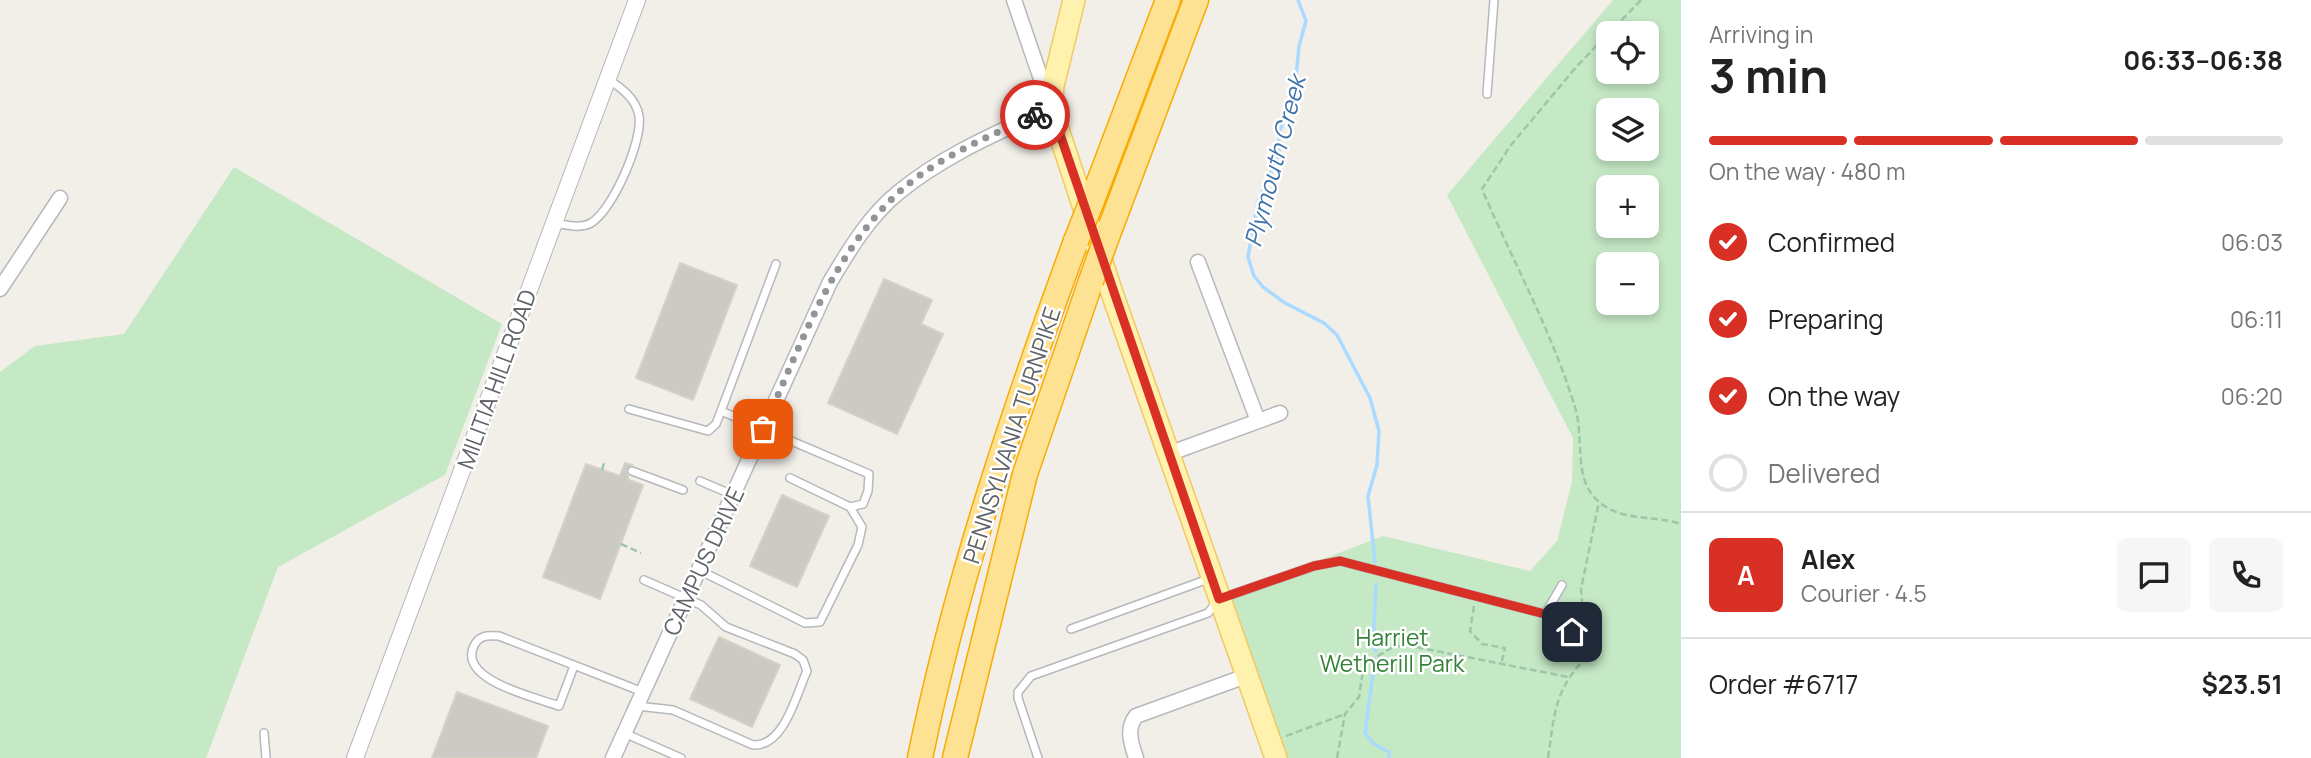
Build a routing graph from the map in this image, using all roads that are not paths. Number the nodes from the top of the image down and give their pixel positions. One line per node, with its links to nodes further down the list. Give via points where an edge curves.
1 (636, 0): 7 (street, MILITIA HILL ROAD)
2 (1014, 0): 9 (street)
3 (1074, 0): 9 (main road)
4 (1168, 0): 47 (highway, PENNSYLVANIA TURNPIKE, bridge, via 1018,398 938,671)
5 (1196, 0): 48 (highway, PENNSYLVANIA TURNPIKE, bridge, via 1025,474)
6 (1494, 0): 8 (lane)
7 (608, 78): 11 (street, MILITIA HILL ROAD); 11 (lane, via 631,98 639,118 618,191 606,211 590,224)
8 (1486, 94)
9 (1051, 108): 19 (street, CAMPUS DRIVE, via 942,162 898,193 867,227 830,282); 20 (main road)
10 (60, 198): 14 (street)
11 (554, 223): 44 (street, MILITIA HILL ROAD)
12 (1198, 262): 18 (street)
13 (775, 264): 16 (lane)
14 (0, 289)
15 (629, 409): 16 (lane, via 708,431)
16 (721, 411): 19 (lane)
17 (1280, 413): 18 (street)
18 (1258, 421): 20 (street)
19 (763, 429): 25 (street, CAMPUS DRIVE); 26 (lane, via 869,474 863,504)
20 (1168, 454): 28 (main road)
21 (632, 471): 24 (lane)
22 (790, 478): 26 (lane)
23 (700, 481): 25 (lane)
24 (682, 490)
25 (733, 495): 27 (street, CAMPUS DRIVE)
26 (850, 507): 27 (lane, via 862,527 858,545 820,622 805,623)
27 (698, 570): 31 (street, CAMPUS DRIVE)
28 (1211, 578): 32 (main road); 34 (lane)
29 (644, 580): 31 (lane)
30 (1562, 585): 33 (lane)
31 (685, 599): 38 (street, CAMPUS DRIVE); 39 (lane, via 701,605 726,627 795,654 807,671 780,729 764,746 673,710)
32 (1219, 599): 33 (lane, via 1340,561); 37 (main road); 49 (lane, via 1208,613 1025,681 1018,698)
33 (1545, 614): 35 (lane)
34 (1071, 629)
35 (1572, 632)
36 (574, 666): 36 (lane, via 499,636 485,635 475,642 470,655 471,665 481,676 559,706); 38 (lane)
37 (1246, 676): 42 (main road); 50 (street, via 1136,716 1130,724 1130,737)
38 (643, 692): 39 (street, CAMPUS DRIVE)
39 (636, 705): 41 (street, CAMPUS DRIVE)
40 (264, 733): 43 (lane)
41 (624, 733): 45 (street, CAMPUS DRIVE); 46 (lane)
42 (1273, 750)
43 (266, 758)
44 (355, 758)
45 (613, 758)
46 (681, 758)
47 (920, 758)
48 (954, 758)
49 (1038, 758)
50 (1136, 758)

